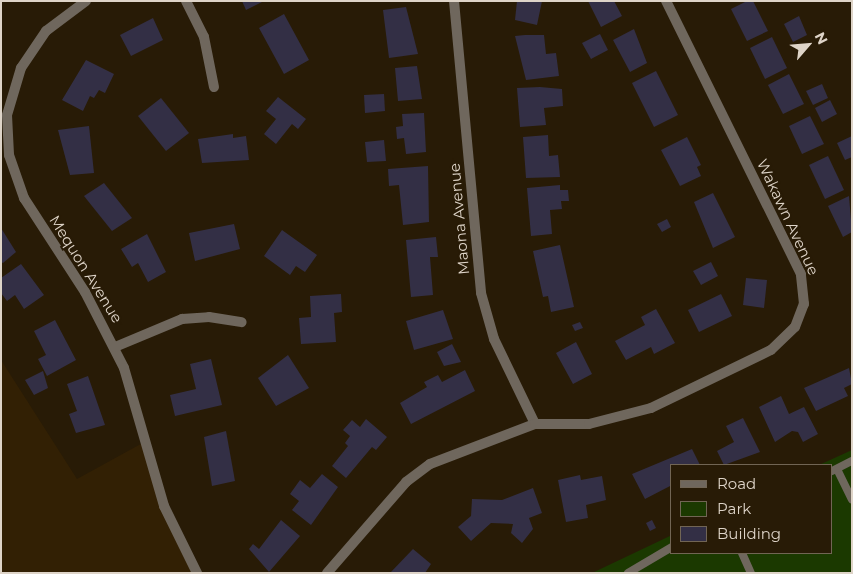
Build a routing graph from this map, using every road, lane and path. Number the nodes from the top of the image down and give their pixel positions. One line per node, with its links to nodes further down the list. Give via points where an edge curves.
1 (86, 1): 7 (street, Mequon Avenue, via 50,27 23,63 10,101 8,145 24,198)
2 (186, 1): 5 (street, via 204,37)
3 (454, 1): 8 (street, Maona Avenue, via 481,293 494,339)
4 (666, 1): 8 (street, Wakawn Avenue, via 801,274 802,312 793,331 778,345 650,408 590,424)
5 (214, 87)
6 (242, 322): 7 (street, via 209,317 182,319)
7 (115, 347): 14 (street, Mequon Avenue, via 143,422 170,522)
8 (535, 424): 15 (street, via 422,469)
9 (852, 461): 10 (lane)
10 (834, 470): 11 (lane)
11 (852, 500)
12 (670, 548): 16 (lane)
13 (742, 554): 17 (lane)
14 (197, 573)
15 (327, 573)
16 (628, 573)
17 (751, 573)

